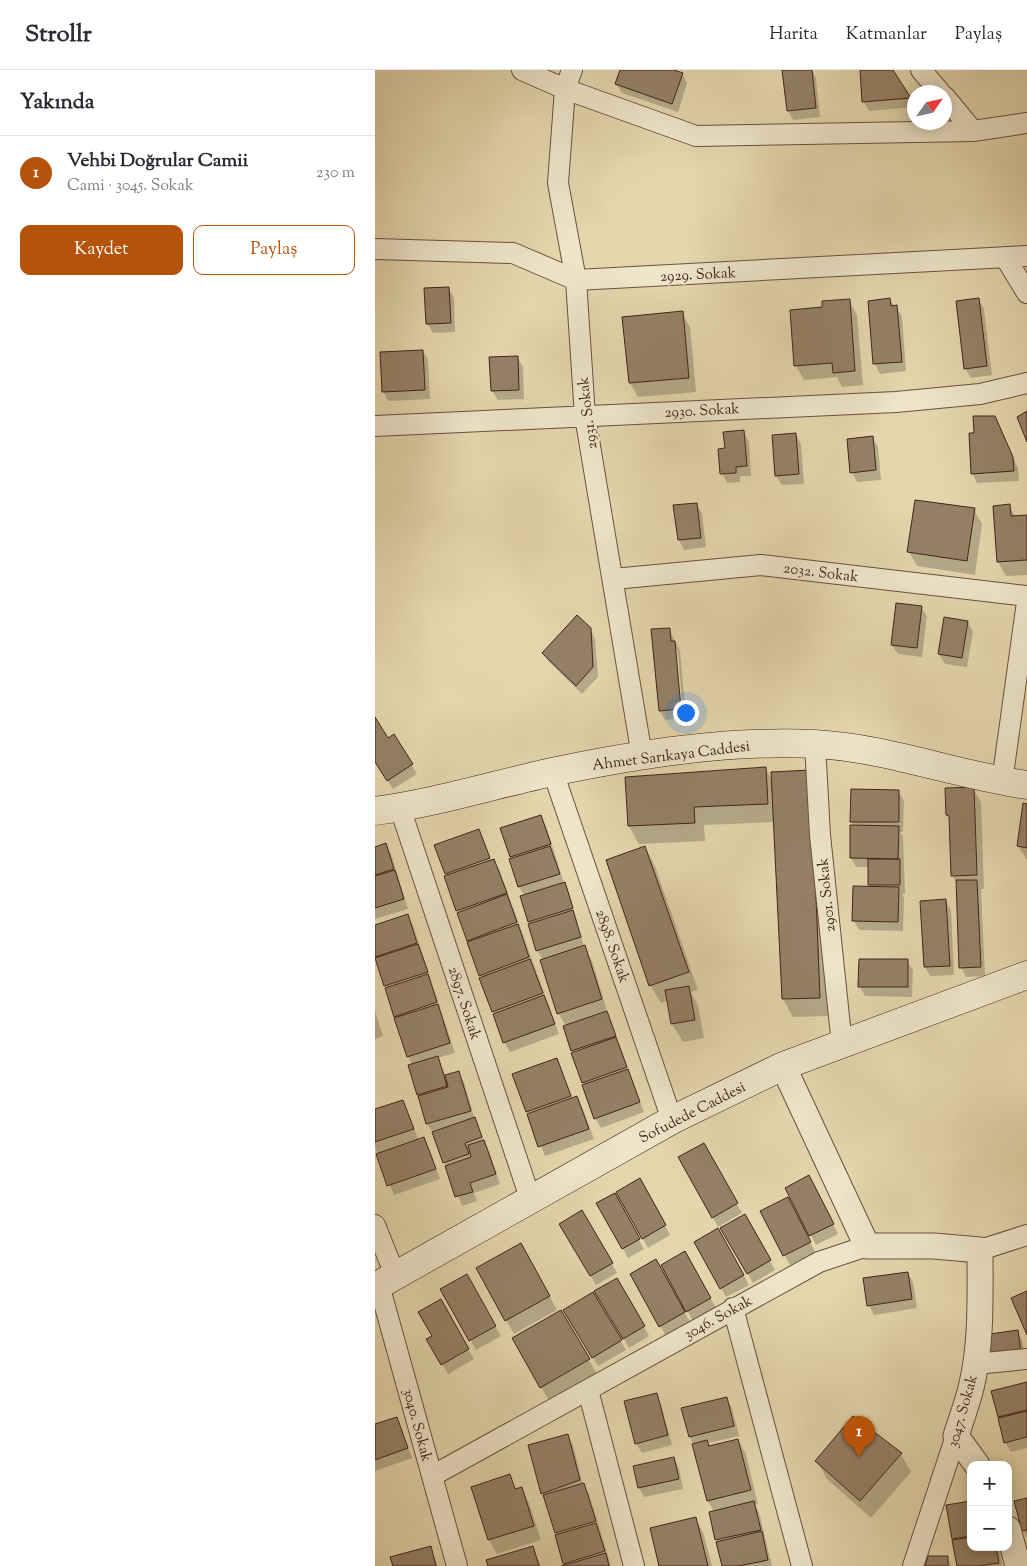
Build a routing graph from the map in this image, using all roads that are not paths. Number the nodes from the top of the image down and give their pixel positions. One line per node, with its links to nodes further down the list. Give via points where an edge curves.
1 (522, 70): 5 (street)
2 (572, 70): 5 (street, 2931. Sokak)
3 (921, 70): 4 (street)
4 (935, 85)
5 (565, 89): 8 (street, via 696,136); 12 (street, 2931. Sokak, via 558,184)
6 (952, 106): 8 (street)
7 (1027, 123): 8 (street)
8 (973, 131)
9 (375, 249): 12 (street, 2929. Sokak, via 513,253)
10 (1027, 256): 11 (street, 2929. Sokak)
11 (1005, 258): 12 (street, 2929. Sokak); 13 (street)
12 (576, 280): 15 (street, 2931. Sokak)
13 (1027, 293)
14 (1027, 383): 15 (street, 2930. Sokak, via 980,394 896,402)
15 (585, 416): 16 (street, 2930. Sokak); 17 (street, 2931. Sokak)
16 (375, 426)
17 (614, 579): 18 (street, 2032. Sokak, via 761,566); 21 (street, 2931. Sokak)
18 (1027, 596)
19 (1027, 602): 23 (street)
20 (815, 744): 21 (main road, Ahmet Sarıkaya Caddesi, via 755,744); 23 (main road, Ahmet Sarıkaya Caddesi, via 877,752); 26 (street, 2901. Sokak, via 820,835)
21 (642, 756): 22 (main road, Ahmet Sarıkaya Caddesi)
22 (553, 772): 24 (main road, Ahmet Sarıkaya Caddesi); 28 (street, 2898. Sokak)
23 (1015, 784)
24 (387, 810): 29 (street, 2897. Sokak)
25 (1027, 975): 26 (main road, Sofudede Caddesi)
26 (842, 1045): 27 (main road, Sofudede Caddesi)
27 (783, 1066): 28 (main road, Sofudede Caddesi); 32 (street)
28 (672, 1120): 29 (main road, Sofudede Caddesi)
29 (530, 1198): 34 (main road, Sofudede Caddesi)
30 (375, 1225): 34 (street, 3040. Sokak)
31 (1027, 1235): 33 (street, 3046. Sokak)
32 (867, 1246): 33 (street, 3046. Sokak); 35 (street, 3046. Sokak, via 819,1262)
33 (980, 1250): 37 (street, 3047. Sokak)
34 (383, 1282): 41 (street, 3040. Sokak)
35 (733, 1308): 38 (street, 3046. Sokak); 45 (street)
36 (1027, 1359): 37 (street)
37 (975, 1364): 39 (street, 3047. Sokak)
38 (588, 1390): 41 (street, 3046. Sokak); 44 (street)
39 (956, 1436): 40 (street); 46 (street, 3047. Sokak)
40 (974, 1461)
41 (432, 1476): 43 (street, 3040. Sokak)
42 (1012, 1545): 47 (street)
43 (457, 1566)
44 (635, 1566)
45 (802, 1566)
46 (913, 1566)
47 (1017, 1566)

